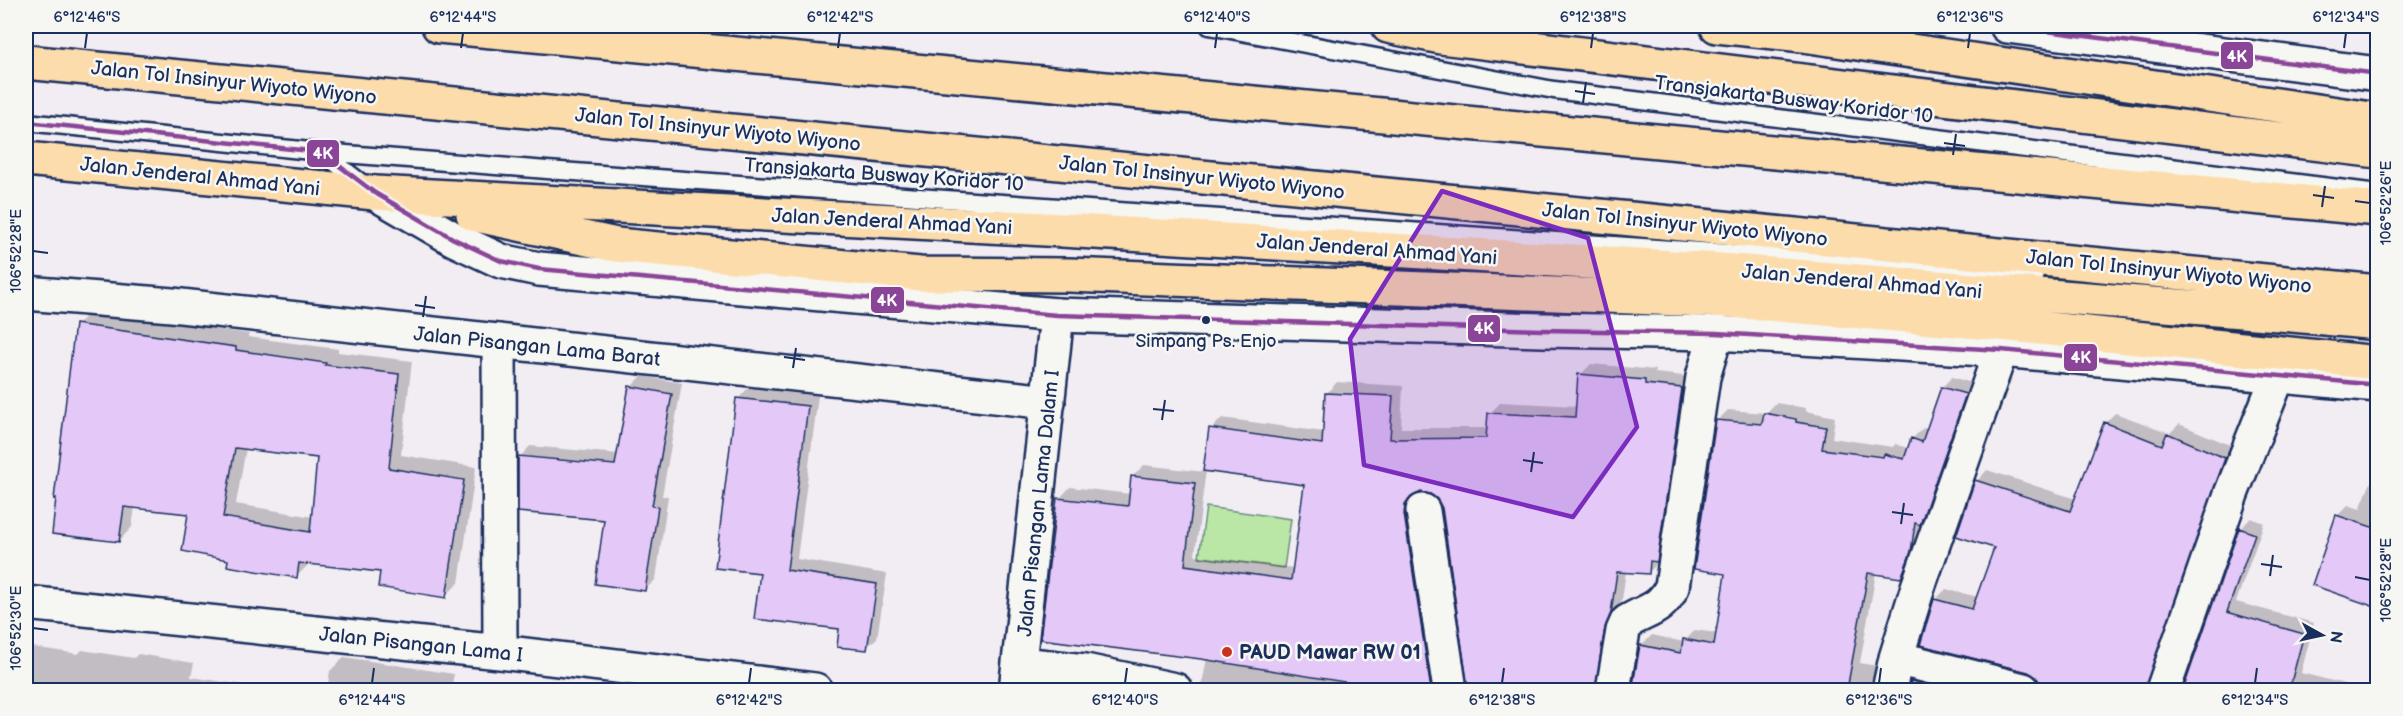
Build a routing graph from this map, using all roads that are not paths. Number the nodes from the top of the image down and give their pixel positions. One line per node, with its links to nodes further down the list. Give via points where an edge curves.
1 (439, 26): 16 (highway)
2 (1209, 26): 15 (lane, Transjakarta Busway Koridor 10, via 1554,90)
3 (1388, 26): 12 (highway, via 1441,37)
4 (1717, 26): 9 (highway)
5 (2007, 26): 6 (street)
6 (2134, 33): 8 (street)
7 (26, 62): 17 (highway, Jalan Tol Insinyur Wiyoto Wiyono)
8 (2378, 74)
9 (2378, 120)
10 (26, 122): 11 (lane, Transjakarta Busway Koridor 10)
11 (321, 152): 14 (lane); 19 (lane, Transjakarta Busway Koridor 10)
12 (2378, 152)
13 (26, 159): 14 (highway, Jalan Jenderal Ahmad Yani)
14 (375, 193): 20 (street, Jalan Jenderal Ahmad Yani, via 501,261 539,269); 21 (highway, Jalan Jenderal Ahmad Yani, via 1721,270); 25 (highway, via 616,244 920,274 1069,275 1731,302 1991,323)
15 (2378, 193)
16 (2378, 209)
17 (2378, 292)
18 (26, 293): 23 (street, Jalan Pisangan Lama Barat, via 172,305)
19 (2378, 298)
20 (1057, 315): 22 (street, Jalan Jenderal Ahmad Yani); 28 (street, Jalan Pisangan Lama Dalam I)
21 (2378, 323)
22 (1716, 333): 24 (street, Jalan Jenderal Ahmad Yani); 37 (street, via 1703,377 1672,587 1665,602 1627,622)
23 (500, 342): 28 (street, Jalan Pisangan Lama Barat); 31 (street)
24 (2001, 350): 26 (street, Jalan Jenderal Ahmad Yani); 32 (street)
25 (2378, 363)
26 (2278, 376): 27 (street, Jalan Jenderal Ahmad Yani); 40 (street, via 2231,494)
27 (2378, 385)
28 (1048, 402): 33 (street, Jalan Pisangan Lama Dalam I)
29 (1423, 511): 36 (street)
30 (26, 603): 31 (street, Jalan Pisangan Lama I)
31 (500, 652): 34 (street, Jalan Pisangan Lama I)
32 (1896, 658): 38 (street); 39 (street)
33 (1019, 677): 35 (street, via 1085,671)
34 (815, 690)
35 (1175, 690)
36 (1450, 690)
37 (1613, 690)
38 (1889, 690)
39 (2023, 690)
40 (2163, 690)

